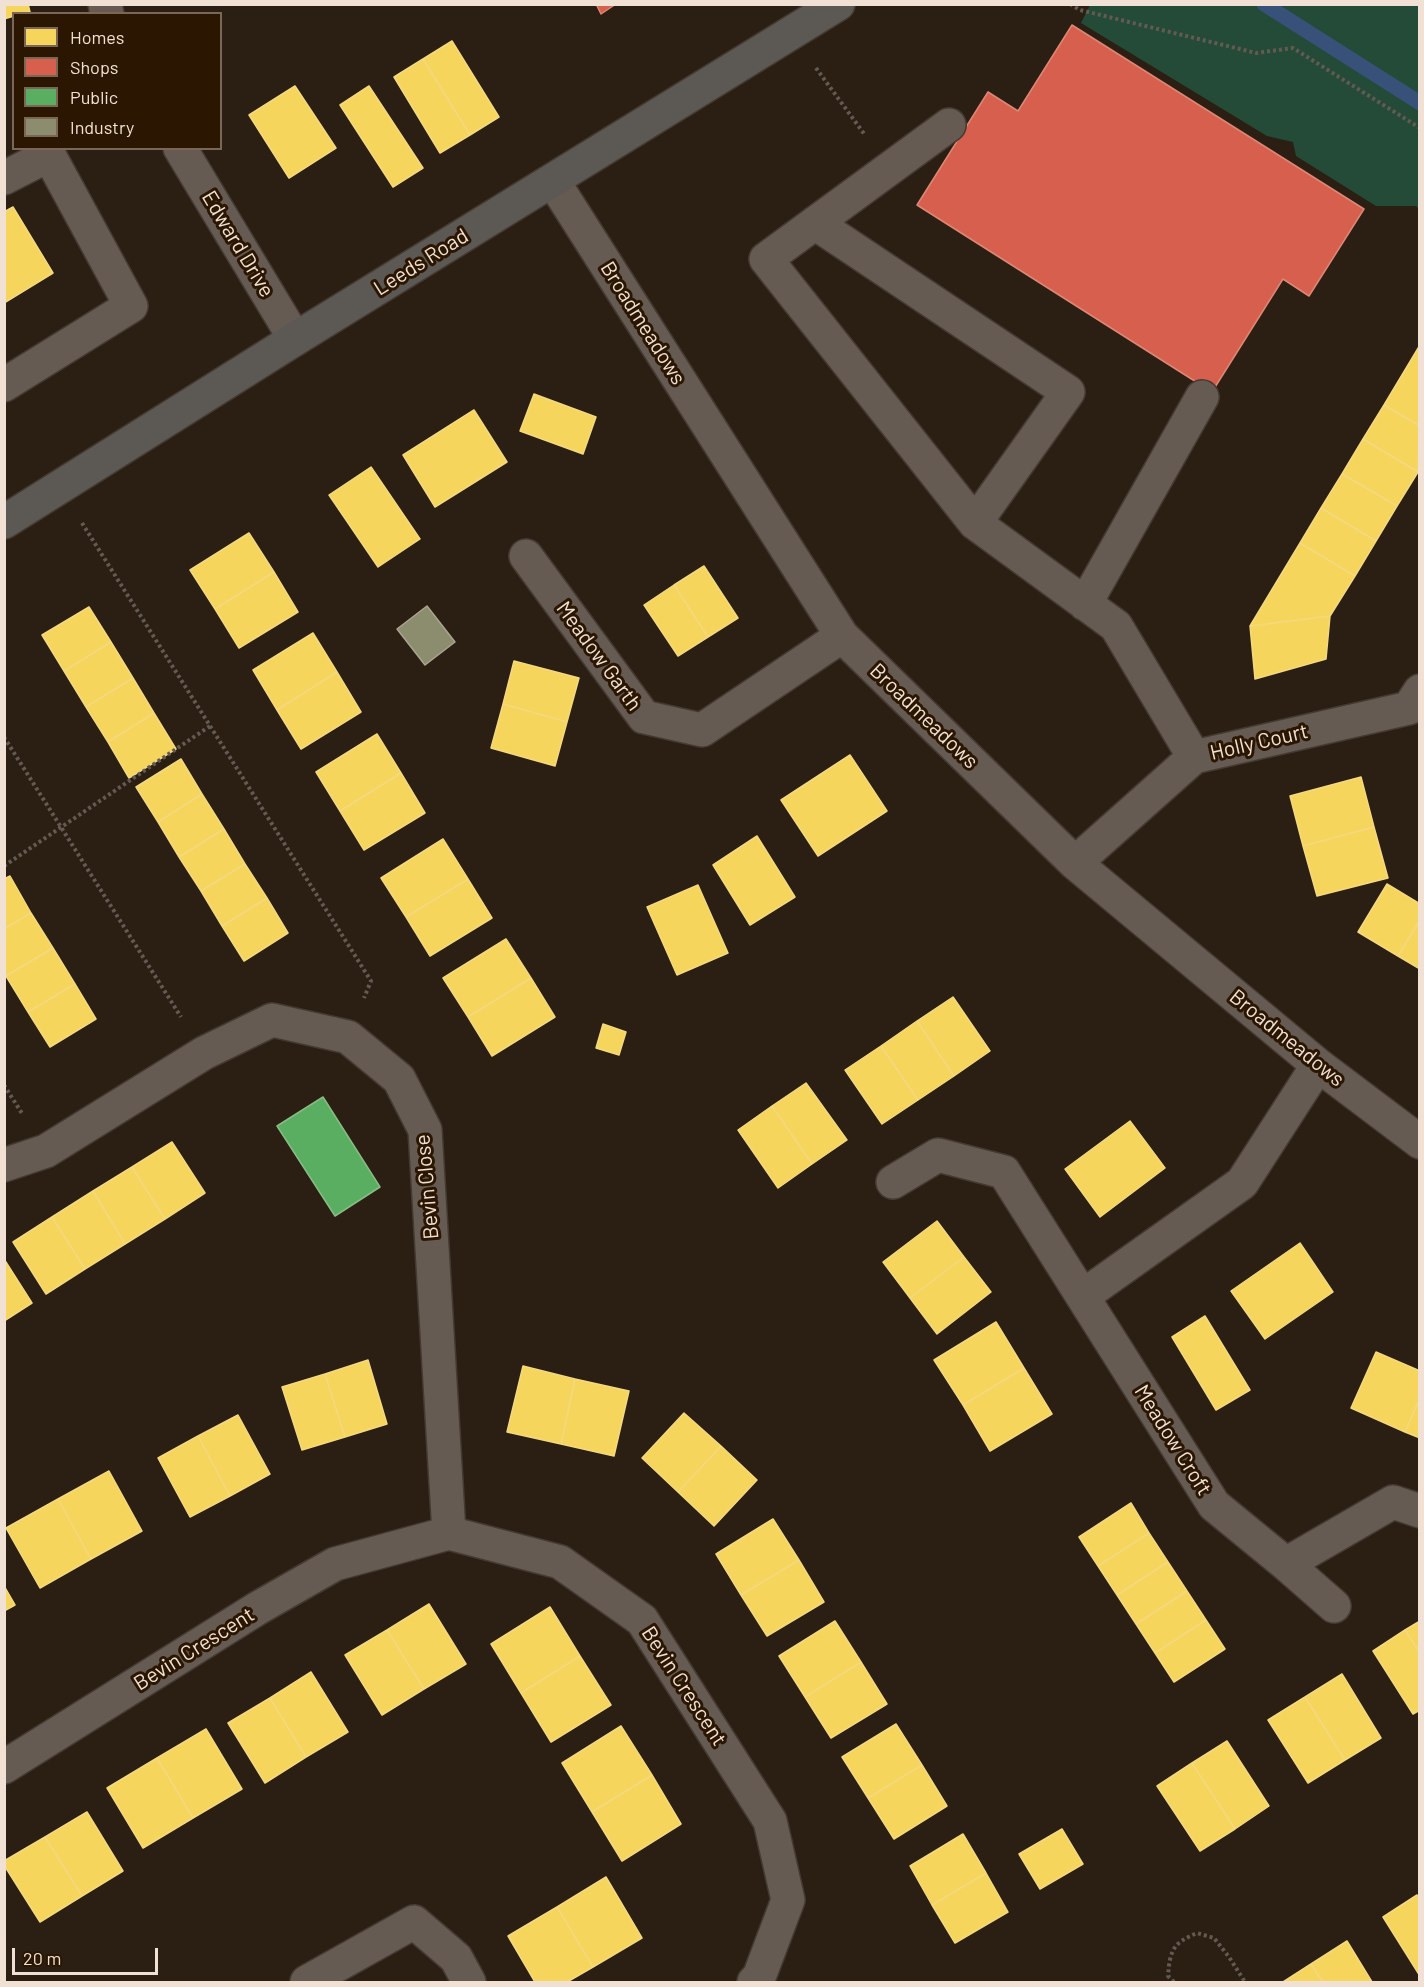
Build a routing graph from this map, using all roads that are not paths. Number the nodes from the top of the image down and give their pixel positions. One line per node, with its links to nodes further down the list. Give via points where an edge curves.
1 (838, 4): 5 (main road, Leeds Road)
2 (949, 125): 6 (street)
3 (181, 150): 7 (street, Edward Drive)
4 (4, 178): 8 (street, via 49,155 131,306)
5 (553, 181): 7 (main road, Leeds Road); 14 (street, Broadmeadows)
6 (815, 223): 11 (street, via 766,259); 11 (street, via 1068,392)
7 (296, 339): 10 (main road, Leeds Road)
8 (4, 385)
9 (1202, 397): 13 (street)
10 (4, 522)
11 (975, 523): 13 (street)
12 (526, 556): 14 (street, Meadow Garth, via 644,717 702,730)
13 (1084, 604): 16 (street, via 1116,626)
14 (842, 636): 17 (street, Broadmeadows)
15 (1416, 708): 16 (street, Holly Court)
16 (1194, 757): 17 (street, Holly Court)
17 (1075, 862): 18 (street, Broadmeadows)
18 (1318, 1065): 19 (street, Broadmeadows); 22 (street, via 1242,1183)
19 (1419, 1142)
20 (4, 1165): 24 (street, Bevin Close, via 46,1152 204,1053 272,1020 348,1037 399,1079 425,1130)
21 (893, 1182): 22 (street, Meadow Croft, via 938,1155 1004,1172)
22 (1083, 1296): 25 (street, Meadow Croft, via 1214,1505)
23 (1419, 1510): 25 (street, via 1393,1502)
24 (449, 1533): 27 (street, Bevin Crescent, via 335,1564); 30 (street, Bevin Crescent, via 560,1562 642,1620 770,1821 788,1900)
25 (1286, 1564): 26 (street, Meadow Croft)
26 (1334, 1606)
27 (4, 1767)
28 (307, 1983): 29 (street, via 414,1922 456,1958)
29 (469, 1983)
30 (754, 1983)

